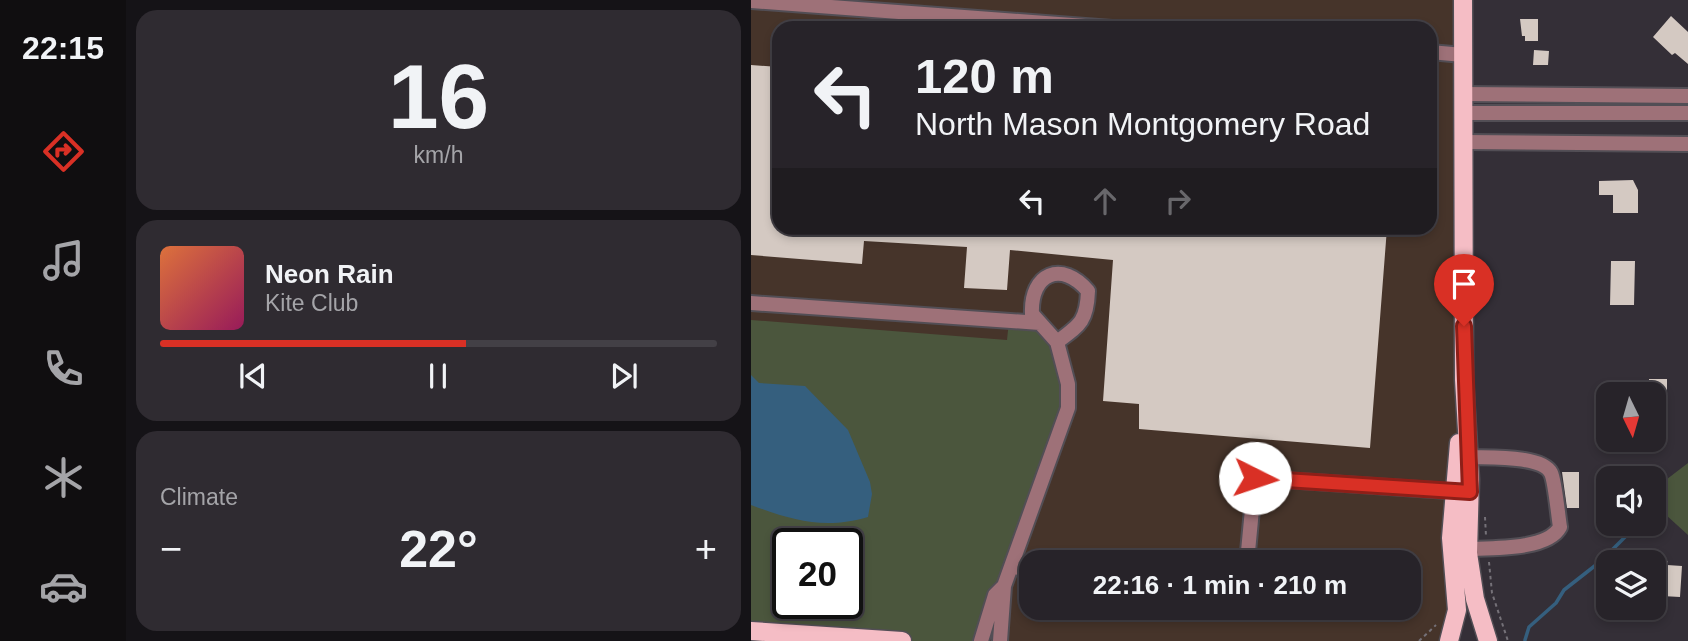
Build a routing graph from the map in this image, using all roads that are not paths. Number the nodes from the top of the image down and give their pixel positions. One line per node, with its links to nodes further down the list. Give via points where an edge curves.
1 (1463, 0): 5 (main road)
2 (751, 1): 3 (lane)
3 (1018, 21)
4 (1437, 53): 5 (lane)
5 (1463, 55): 6 (main road)
6 (1463, 94): 7 (lane); 8 (main road)
7 (1688, 96)
8 (1463, 113): 9 (lane); 10 (main road)
9 (1688, 113)
10 (1464, 142): 11 (lane); 15 (main road)
11 (1688, 144)
12 (751, 303): 13 (lane)
13 (1040, 323): 14 (lane); 14 (lane, via 1032,314 1031,298 1037,283 1050,275 1066,274 1079,280 1088,291 1088,308 1081,324)
14 (1057, 342): 20 (lane, via 1068,384 1068,408)
15 (1464, 380): 16 (main road); 17 (main road)
16 (1469, 457): 17 (main road); 18 (lane, via 1546,466 1553,477 1560,530 1533,544)
17 (1462, 492): 18 (main road); 19 (lane, via 1255,478); 27 (main road, via 1451,554 1457,610)
18 (1468, 549): 28 (main road, via 1475,599)
19 (1248, 550)
20 (1012, 567): 21 (lane); 22 (lane)
21 (1019, 568)
22 (1004, 586): 25 (lane, via 995,595); 26 (lane)
23 (751, 631): 24 (main road)
24 (903, 641)
25 (981, 641)
26 (1000, 641)
27 (1449, 641)
28 (1488, 641)

